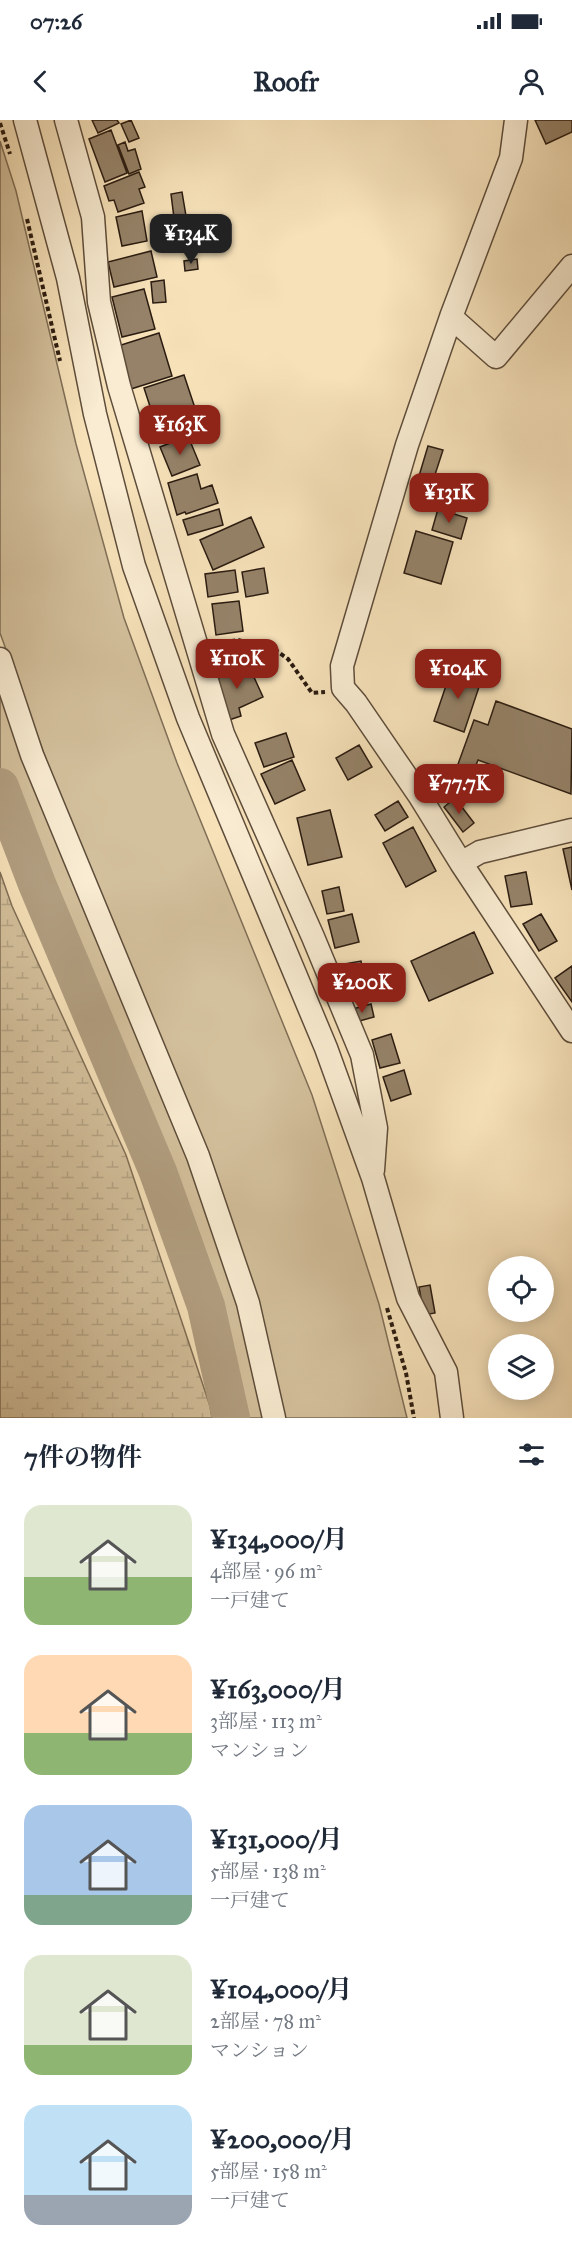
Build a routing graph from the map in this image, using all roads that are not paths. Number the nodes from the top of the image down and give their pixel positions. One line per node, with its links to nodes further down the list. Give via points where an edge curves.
1 (25, 120): 10 (street, via 68,278 95,414 134,566 188,718 326,1048)
2 (66, 120): 10 (street, via 93,217 99,302 119,386 223,734 362,1055 376,1128)
3 (516, 120): 5 (street, via 511,158)
4 (572, 267): 5 (street, via 496,357)
5 (451, 317): 8 (street, via 407,445 342,666 343,688 419,795)
6 (0, 659): 11 (street, via 32,755 198,1156 248,1303)
7 (572, 830): 8 (street, via 480,852)
8 (461, 864): 9 (street)
9 (572, 1030)
10 (373, 1178): 12 (street, via 408,1298 446,1372)
11 (274, 1418)
12 (452, 1418)

